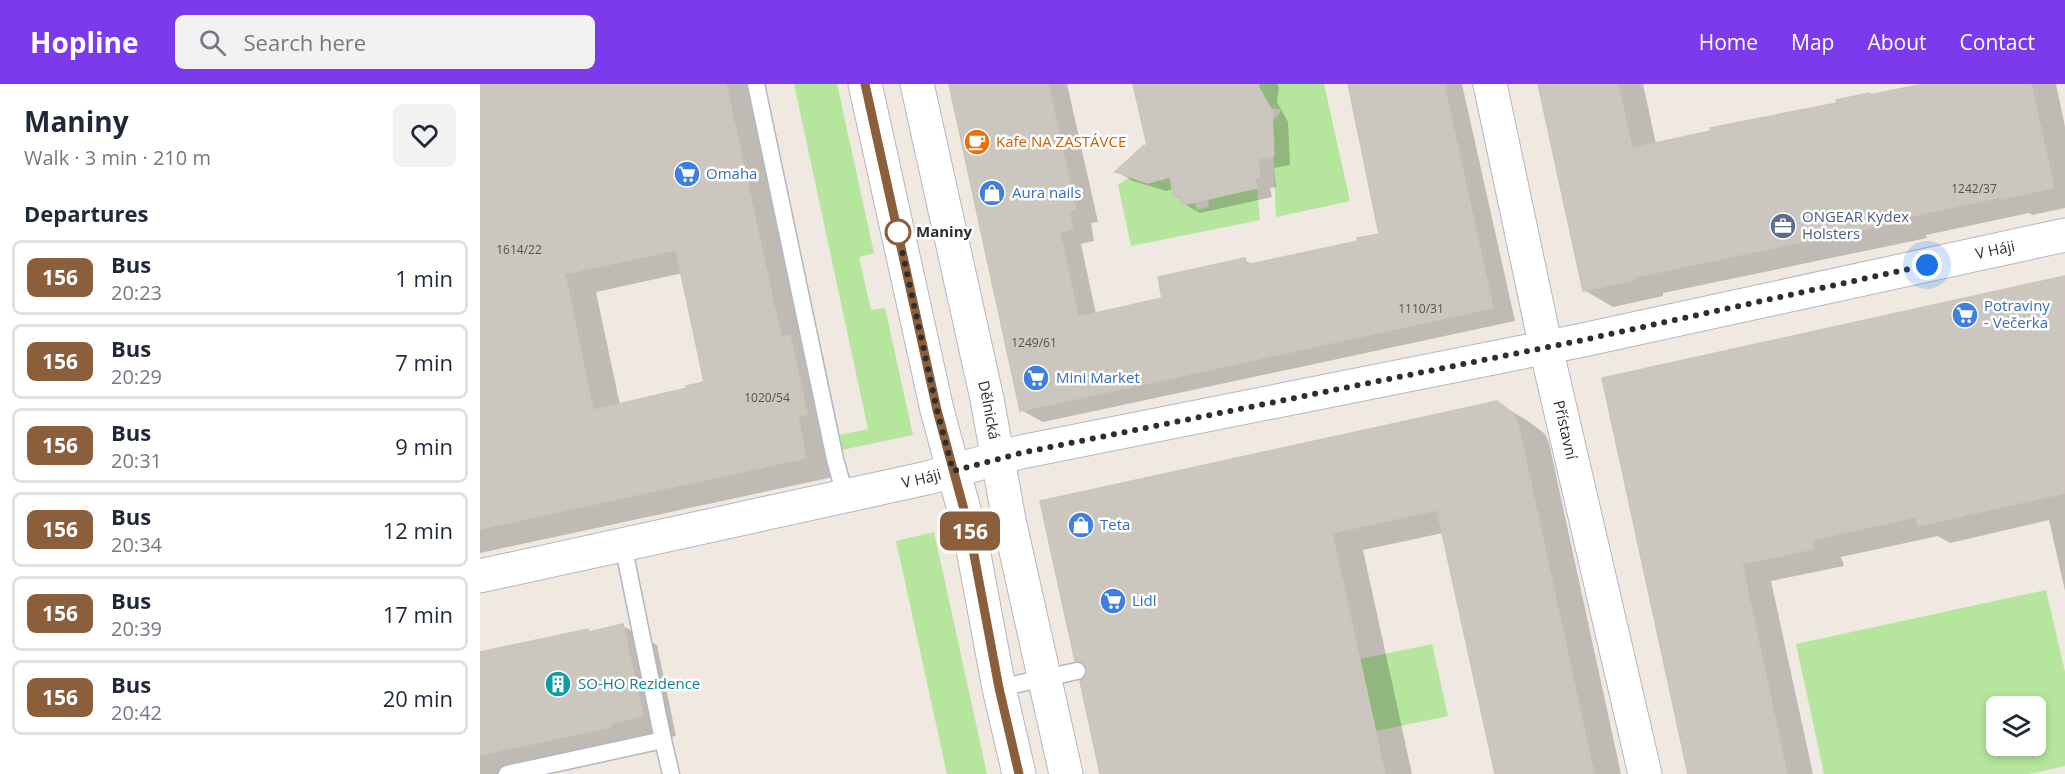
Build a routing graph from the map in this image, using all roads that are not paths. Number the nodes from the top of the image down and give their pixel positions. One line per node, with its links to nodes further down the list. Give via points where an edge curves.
1 (756, 84): 9 (lane)
2 (865, 84): 8 (street)
3 (917, 84): 7 (street, Dělnická)
4 (1491, 84): 6 (street, Přístavní)
5 (2065, 235): 6 (street, V Háji)
6 (1546, 348): 7 (street, V Háji); 20 (street, Přístavní)
7 (999, 458): 8 (street, V Háji); 13 (street, Dělnická)
8 (953, 471): 9 (street, V Háji); 14 (street, via 969,528)
9 (845, 495): 10 (street, V Háji)
10 (622, 545): 11 (street, V Háji); 15 (lane)
11 (480, 576)
12 (1077, 671): 13 (lane)
13 (1045, 678): 14 (lane); 19 (street, Dělnická)
14 (999, 688): 18 (street)
15 (663, 740): 16 (lane); 17 (lane)
16 (507, 774)
17 (671, 774)
18 (1019, 774)
19 (1066, 774)
20 (1645, 774)

